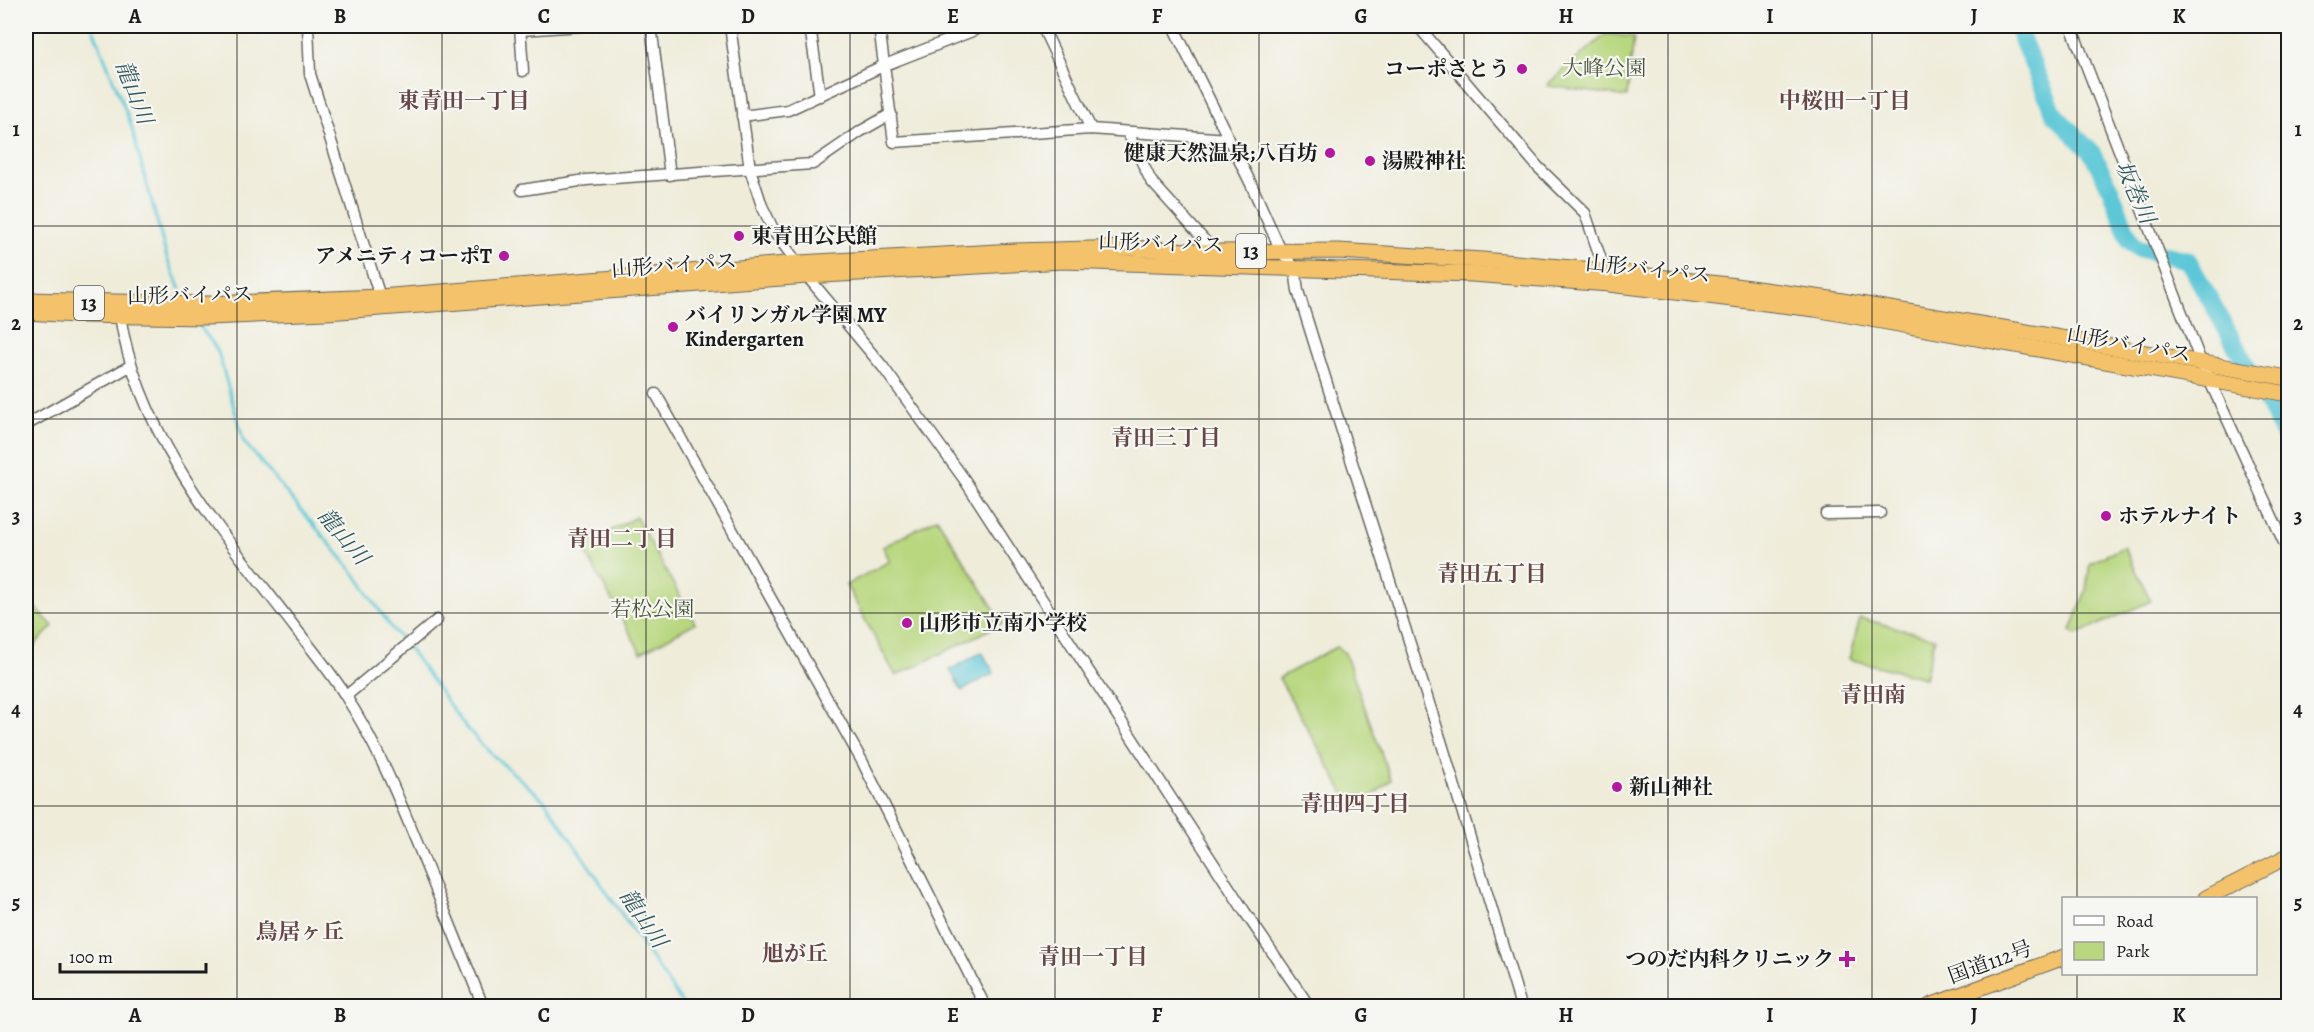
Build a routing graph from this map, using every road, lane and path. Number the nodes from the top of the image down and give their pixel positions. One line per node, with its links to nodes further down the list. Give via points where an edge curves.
1 (308, 26): 29 (street, via 310,74)
2 (581, 26): 12 (street)
3 (651, 26): 22 (street)
4 (730, 26): 17 (street)
5 (810, 26): 15 (street)
6 (879, 26): 13 (street)
7 (985, 26): 13 (street)
8 (1042, 26): 18 (street)
9 (1174, 26): 20 (street)
10 (1418, 26): 28 (street, via 1538,167 1585,213)
11 (2071, 26): 35 (street)
12 (520, 28): 14 (street)
13 (885, 65): 15 (street); 16 (street)
14 (523, 71)
15 (820, 96): 17 (street, via 788,110)
16 (891, 114): 18 (street, via 894,142); 21 (street, via 813,164)
17 (742, 116): 21 (street)
18 (1091, 129): 19 (street)
19 (1128, 133): 20 (street); 25 (street, via 1151,181)
20 (1228, 139): 24 (street)
21 (750, 169): 22 (street); 27 (street, via 775,232)
22 (670, 175): 23 (street, via 586,180)
23 (522, 190)
24 (1281, 251): 25 (highway, 山形バイパス / 13); 26 (street); 28 (highway, 山形バイパス / 13, via 1410,255)
25 (1215, 252): 27 (highway, 山形バイパス / 13, via 1128,248 1015,251)
26 (1295, 269): 27 (highway, 山形バイパス / 13, via 1062,261); 38 (highway, 山形バイパス / 13, via 1482,274 1609,284 1792,307); 53 (street)
27 (803, 270): 29 (highway, 山形バイパス / 13); 32 (highway, 山形バイパス / 13, via 338,312); 52 (street, via 883,368 964,479)
28 (1605, 271): 35 (highway, 山形バイパス / 13, via 1830,299)
29 (380, 297): 32 (highway, 山形バイパス / 13)
30 (26, 300): 31 (highway, 山形バイパス / 13)
31 (152, 310): 32 (highway, 山形バイパス / 13); 34 (highway, 山形バイパス / 13)
32 (208, 310)
33 (26, 312): 34 (highway, 山形バイパス / 13)
34 (120, 316): 36 (street)
35 (2201, 362): 37 (highway, 山形バイパス / 13); 38 (street)
36 (130, 366): 41 (street); 46 (street, via 153,421 188,485)
37 (2289, 378)
38 (2209, 381): 40 (highway, 山形バイパス / 13); 44 (street)
39 (656, 394): 51 (street, via 862,761)
40 (2289, 394)
41 (26, 425)
42 (1880, 513): 43 (street)
43 (1826, 514)
44 (2289, 551)
45 (437, 620): 46 (street)
46 (346, 696): 50 (street, via 405,813)
47 (2289, 856): 48 (highway)
48 (2208, 897)
49 (2062, 958): 54 (highway, 国道112号)
50 (483, 1006)
51 (985, 1006)
52 (1309, 1006)
53 (1521, 1006)
54 (1930, 1006)

